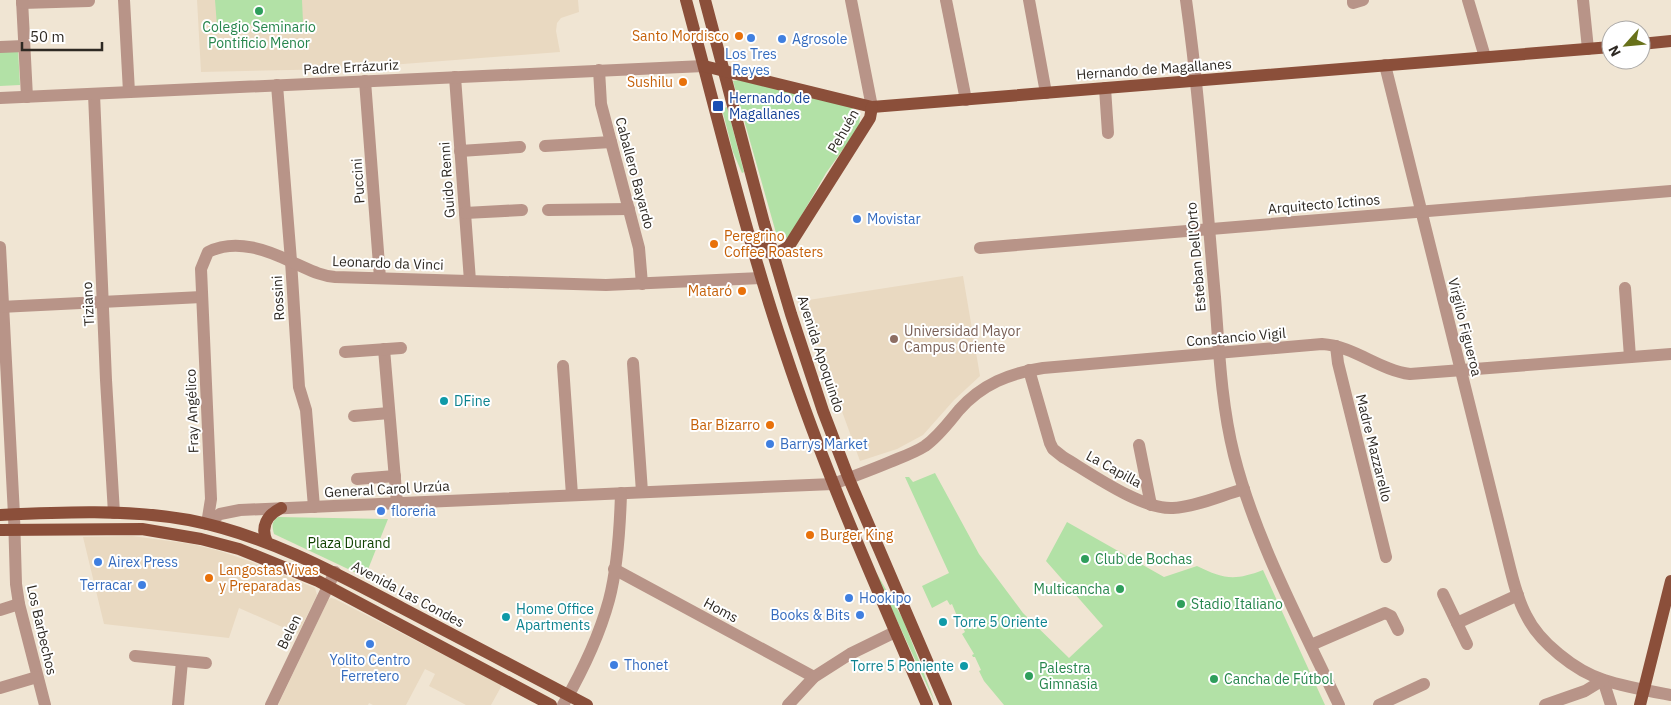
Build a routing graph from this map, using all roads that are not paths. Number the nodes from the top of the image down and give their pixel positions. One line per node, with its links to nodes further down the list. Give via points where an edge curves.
1 (124, 0): 28 (street)
2 (686, 0): 20 (main road)
3 (705, 0): 22 (main road, Avenida Apoquindo)
4 (851, 0): 34 (street, Pehuén)
5 (946, 0): 33 (street)
6 (1029, 0): 29 (street)
7 (1186, 0): 25 (street, Esteban Dell'Orto)
8 (1468, 0): 18 (street)
9 (1584, 0): 17 (street)
10 (89, 1): 11 (street)
11 (22, 2): 14 (street)
12 (1671, 41): 13 (main road)
13 (1651, 43)
14 (24, 46): 15 (street); 31 (street)
15 (0, 47)
16 (1601, 47): 17 (main road, Hernando de Magallanes)
17 (1588, 49): 18 (main road, Hernando de Magallanes)
18 (1485, 57): 19 (main road, Hernando de Magallanes)
19 (1385, 65): 25 (main road, Hernando de Magallanes); 44 (street, Virgilio Figueroa)
20 (704, 66): 21 (street, Padre Errázuriz); 22 (main road, Hernando de Magallanes); 47 (main road)
21 (599, 70): 23 (street, Padre Errázuriz); 36 (street, Caballero Bayardo, via 601,104)
22 (724, 70): 34 (main road, Hernando de Magallanes); 50 (main road, Avenida Apoquindo)
23 (454, 77): 24 (street, Padre Errázuriz); 39 (street, Guido Renni)
24 (365, 81): 26 (street, Padre Errázuriz); 52 (street, Puccini)
25 (1197, 81): 27 (main road, Hernando de Magallanes); 46 (street, Esteban Dell'Orto)
26 (277, 85): 28 (street, Padre Errázuriz); 51 (street, Rossini)
27 (1106, 88): 29 (main road, Hernando de Magallanes); 35 (street)
28 (129, 92): 30 (street, Padre Errázuriz)
29 (1046, 93): 33 (main road, Hernando de Magallanes)
30 (94, 94): 31 (street, Padre Errázuriz); 58 (street, Tiziano)
31 (27, 97): 32 (street, Padre Errázuriz)
32 (0, 98)
33 (966, 100): 34 (main road, Hernando de Magallanes)
34 (872, 107): 50 (main road, Pehuén, via 870,118 789,246)
35 (1108, 133)
36 (611, 142): 37 (street); 41 (street, Caballero Bayardo)
37 (545, 146)
38 (520, 148): 39 (street)
39 (460, 151): 45 (street, Guido Renni)
40 (1671, 192): 44 (street, Arquitecto Ictinos)
41 (629, 209): 43 (street); 55 (street, Caballero Bayardo, via 641,256)
42 (522, 210): 45 (street)
43 (548, 210)
44 (1420, 212): 46 (street, Arquitecto Ictinos); 70 (street, Virgilio Figueroa)
45 (465, 213): 54 (street, Guido Renni)
46 (1209, 229): 49 (street, Arquitecto Ictinos); 64 (street, Esteban Dell'Orto)
47 (748, 232): 50 (main road, via 764,251); 53 (main road)
48 (0, 247): 59 (street, Los Barbechos)
49 (980, 248)
50 (773, 254): 76 (main road, Avenida Apoquindo, via 823,411)
51 (291, 261): 52 (street, Leonardo da Vinci, via 329,277); 57 (street, Leonardo da Vinci, via 252,246 216,248 208,252 201,269); 84 (street, Rossini, via 298,388 306,410)
52 (380, 278): 54 (street, Leonardo da Vinci)
53 (761, 278): 55 (street, Leonardo da Vinci); 77 (main road)
54 (470, 282): 55 (street, Leonardo da Vinci)
55 (642, 284)
56 (1625, 288): 66 (street)
57 (202, 297): 58 (street); 89 (street, Fray Angélico, via 211,499)
58 (102, 302): 59 (street); 86 (street, Tiziano)
59 (1, 307): 87 (street, Los Barbechos)
60 (1336, 346): 64 (street, Constancio Vigil, via 1322,344); 70 (street, Constancio Vigil, via 1400,373); 93 (street, Madre Mazzarello)
61 (401, 348): 62 (street)
62 (384, 350): 63 (street); 71 (street)
63 (345, 352)
64 (1220, 354): 69 (street, Constancio Vigil); 78 (street, Esteban Dell'Orto, via 1229,432)
65 (1671, 354): 66 (street, Constancio Vigil)
66 (1630, 357): 70 (street, Constancio Vigil)
67 (633, 363): 79 (street)
68 (563, 366): 81 (street)
69 (1029, 370): 76 (street, Constancio Vigil, via 980,390 924,446); 83 (street, La Capilla, via 1053,449 1130,496)
70 (1460, 371): 99 (street, Virgilio Figueroa)
71 (389, 413): 72 (street); 74 (street)
72 (354, 416)
73 (1139, 445): 83 (street)
74 (395, 476): 75 (street); 82 (street)
75 (357, 479)
76 (849, 479): 77 (street, Constancio Vigil); 125 (main road, Avenida Apoquindo)
77 (833, 484): 79 (street, General Carol Urzúa); 104 (main road)
78 (1244, 489): 83 (street, La Capilla, via 1181,507); 106 (street, Esteban Dell'Orto, via 1279,578)
79 (642, 492): 80 (street, General Carol Urzúa)
80 (620, 493): 81 (street, General Carol Urzúa); 94 (street)
81 (572, 495): 82 (street, General Carol Urzúa)
82 (397, 503): 84 (street, General Carol Urzúa)
83 (1151, 505)
84 (314, 507): 85 (street, General Carol Urzúa)
85 (281, 508): 89 (street, General Carol Urzúa, via 225,512); 92 (main road, via 272,513 264,524)
86 (114, 513): 87 (main road, Avenida Las Condes); 89 (main road, Avenida Las Condes, via 161,516)
87 (14, 515): 88 (main road, Avenida Las Condes); 91 (street, Los Barbechos)
88 (0, 516)
89 (207, 524): 92 (main road, Avenida Las Condes)
90 (0, 530): 91 (main road)
91 (14, 530): 97 (main road, via 128,529 201,538 239,549); 100 (street, Los Barbechos)
92 (266, 542): 95 (main road, Avenida Las Condes)
93 (1386, 558)
94 (614, 569): 111 (street, Homs); 117 (street, via 599,632)
95 (334, 572): 97 (street, Belen); 117 (main road, Avenida Las Condes)
96 (1671, 581): 115 (main road)
97 (327, 586): 120 (street, Belen); 121 (main road)
98 (1443, 594): 102 (street)
99 (1518, 595): 102 (street); 112 (street, Virgilio Figueroa, via 1531,624 1545,642 1562,657)
100 (19, 604): 101 (street); 110 (street, Los Barbechos)
101 (0, 610)
102 (1457, 623): 105 (street)
103 (1398, 630): 106 (street, via 1391,616 1385,613)
104 (895, 632): 111 (street, via 850,654); 124 (main road)
105 (1467, 644)
106 (1311, 645): 126 (street, Esteban Dell'Orto)
107 (135, 656): 108 (street)
108 (182, 661): 109 (street); 119 (street)
109 (206, 663)
110 (37, 677): 114 (street); 118 (street, Los Barbechos)
111 (814, 677): 123 (street)
112 (1603, 680): 115 (street, Virgilio Figueroa); 128 (street, via 1585,691); 129 (street)
113 (1424, 684): 127 (street)
114 (0, 688)
115 (1644, 689): 116 (street, Virgilio Figueroa); 130 (main road)
116 (1671, 695)
117 (566, 700): 122 (main road, Avenida Las Condes)
118 (45, 705)
119 (178, 705)
120 (271, 705)
121 (551, 705)
122 (587, 705)
123 (788, 705)
124 (927, 705)
125 (946, 705)
126 (1339, 705)
127 (1379, 705)
128 (1545, 705)
129 (1611, 705)
130 (1640, 705)

